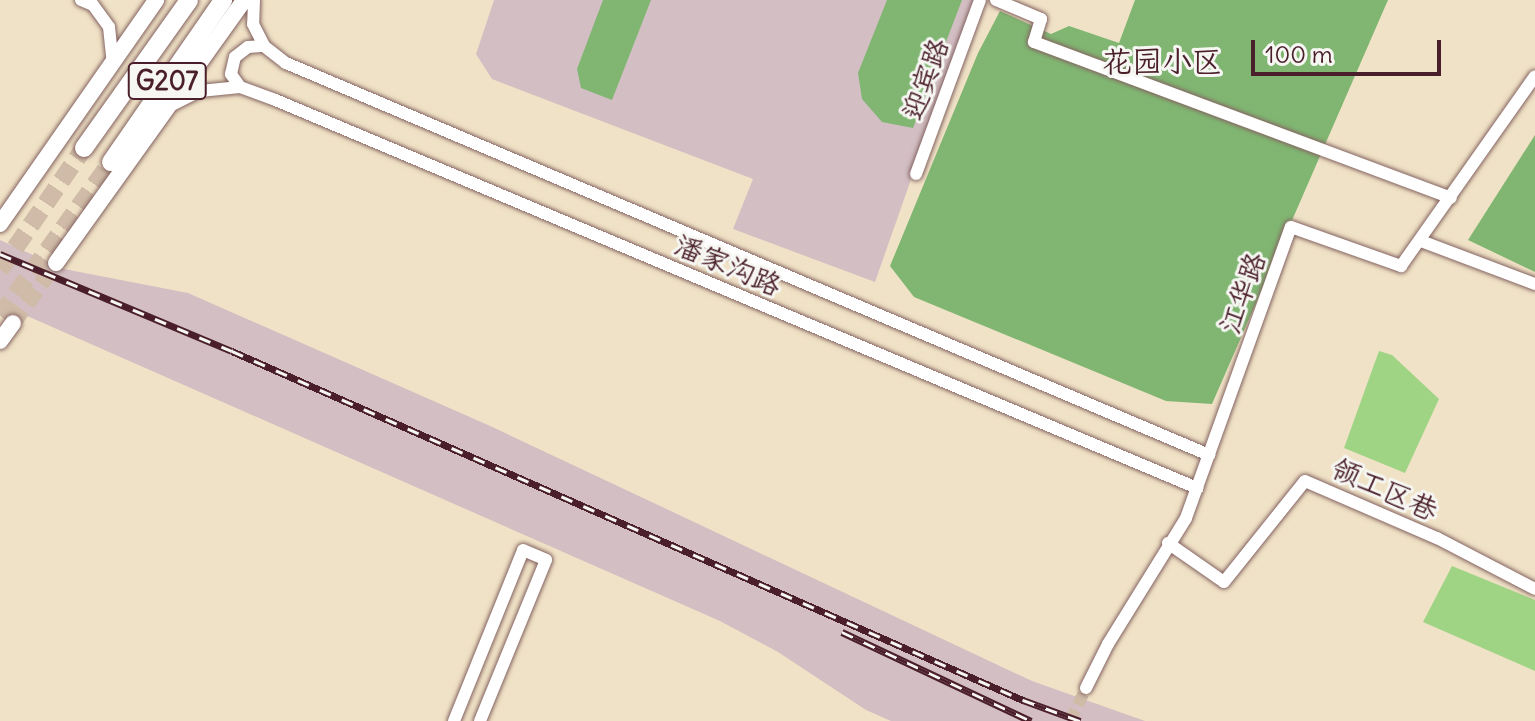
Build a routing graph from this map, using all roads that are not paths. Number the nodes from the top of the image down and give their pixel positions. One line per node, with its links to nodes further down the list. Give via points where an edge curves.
1 (106, 0): 9 (street)
2 (156, 0): 11 (main road)
3 (189, 0): 15 (highway, G207)
4 (223, 0): 16 (highway, G207)
5 (244, 0): 14 (main road)
6 (254, 0): 10 (street, via 253,24)
7 (980, 0): 17 (street, 迎宾路)
8 (996, 0): 18 (street, via 1041,19 1034,42)
9 (87, 3): 11 (street, via 109,27)
10 (264, 46): 13 (street, via 248,47 235,57 231,74); 25 (street, 潘家沟路, via 286,63)
11 (113, 63): 19 (main road)
12 (1535, 76): 18 (street, 江华路)
13 (240, 87): 14 (street, 潘家沟路, via 200,91); 26 (street, 潘家沟路)
14 (167, 108): 21 (main road)
15 (84, 148)
16 (111, 162)
17 (916, 174)
18 (1451, 198): 20 (street, 江华路)
19 (0, 224)
20 (1421, 241): 22 (street); 25 (street, 江华路, via 1401,266 1291,227)
21 (56, 263)
22 (1535, 284)
23 (13, 323): 24 (main road)
24 (0, 341)
25 (1209, 455): 26 (street, 江华路)
26 (1197, 488): 27 (street, 江华路, via 1186,518)
27 (1168, 543): 28 (street, 领工区巷, via 1224,582 1305,481 1437,538); 29 (street, 江华路)
28 (1535, 589)
29 (1086, 688)
30 (454, 721): 31 (street, via 523,550 546,560)
31 (480, 721)

